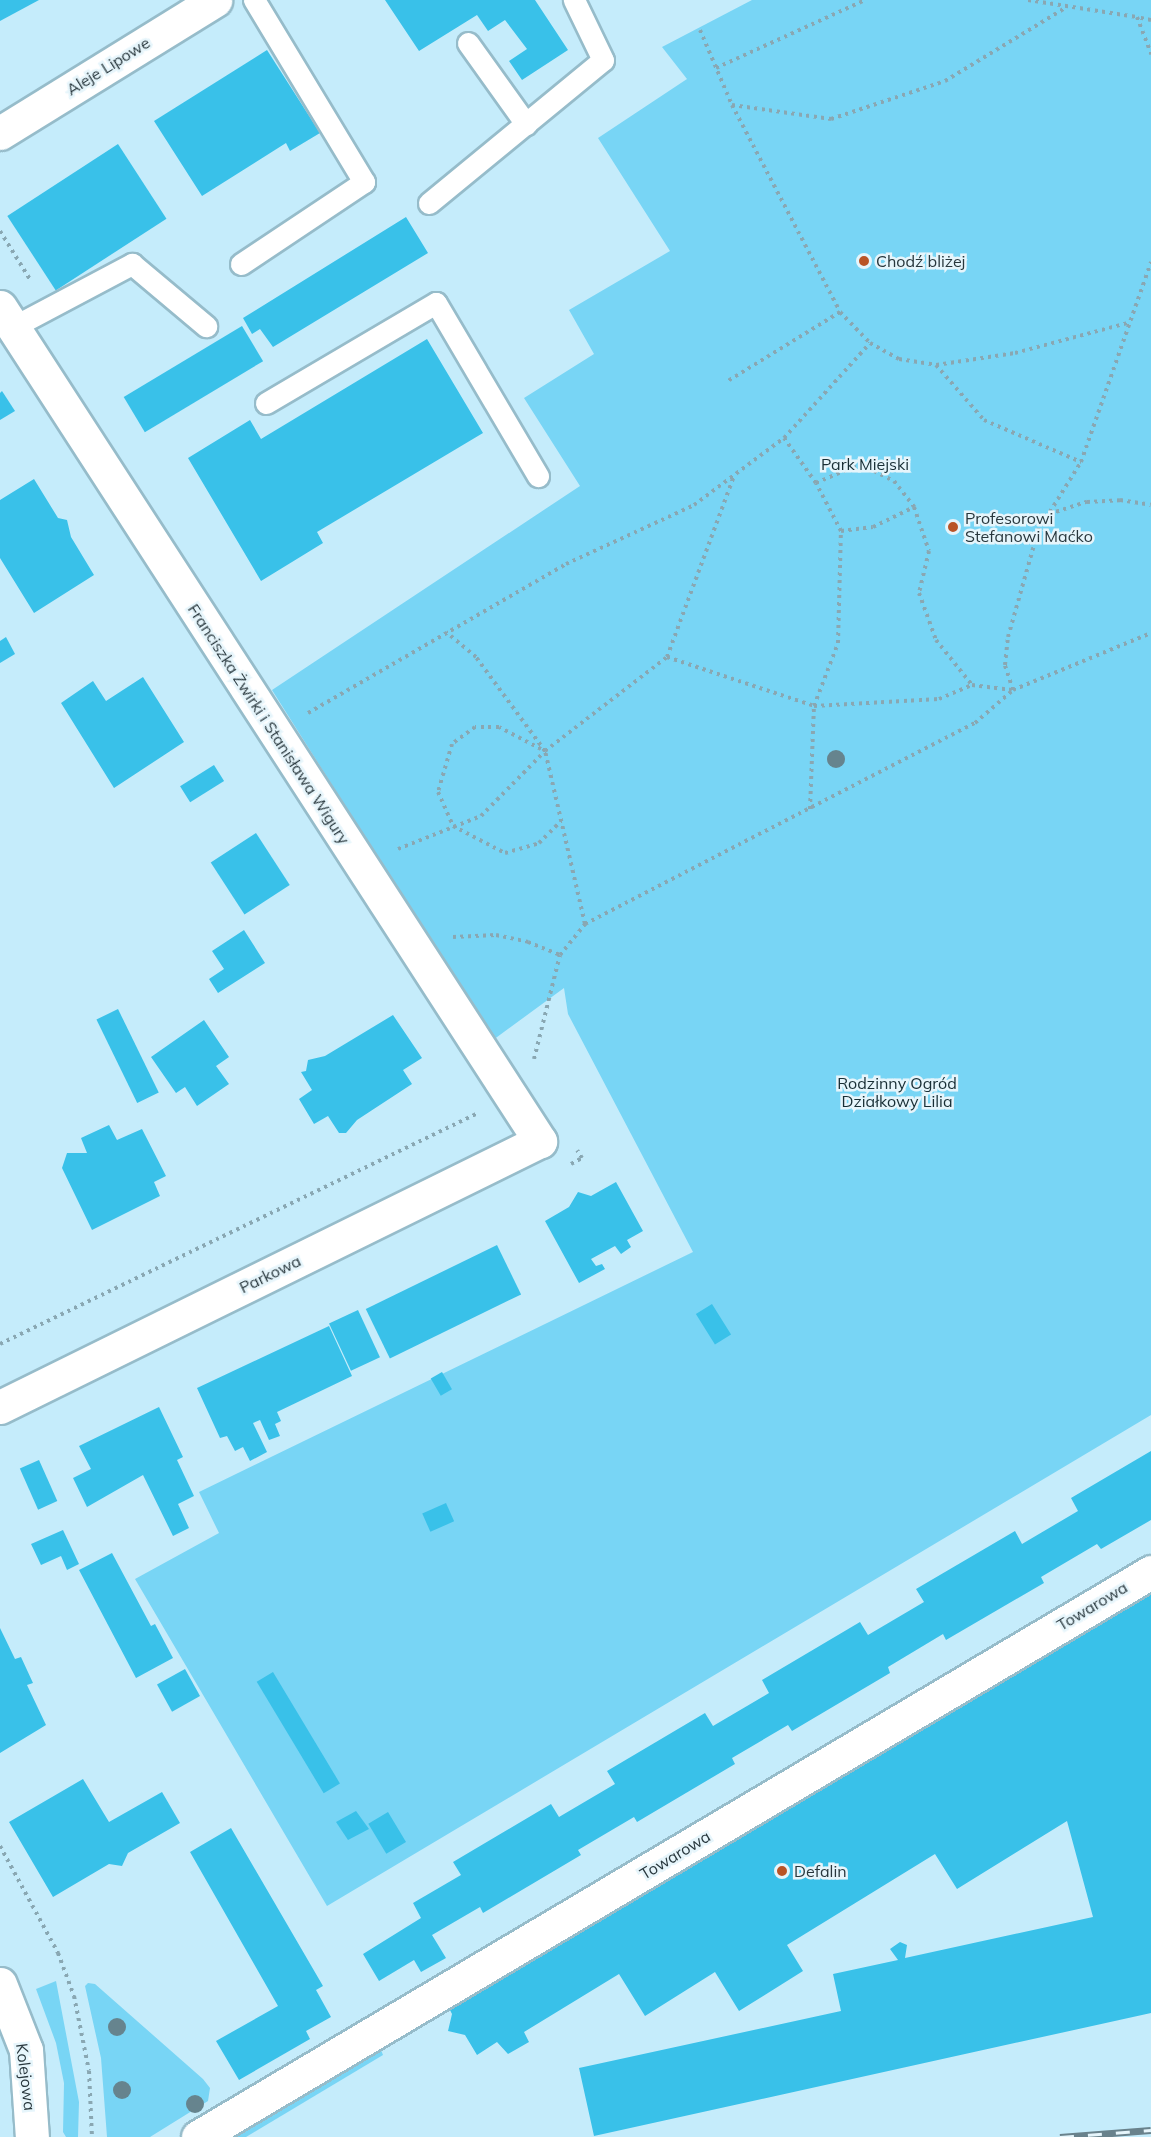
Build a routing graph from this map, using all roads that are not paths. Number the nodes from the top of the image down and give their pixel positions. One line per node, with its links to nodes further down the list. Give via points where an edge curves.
1 (215, 0): 6 (street, Aleje Lipowe)
2 (254, 0): 8 (lane, via 363,182)
3 (574, 0): 5 (lane, via 603,60)
4 (468, 43): 5 (lane)
5 (525, 124): 7 (lane)
6 (0, 133)
7 (429, 203)
8 (241, 264)
9 (7, 317): 10 (lane, via 132,264); 13 (street, Franciszka Żwirki i Stanisława Wigury)
10 (206, 326)
11 (266, 403): 12 (lane, via 436,303)
12 (538, 476)
13 (531, 1129): 14 (street, Parkowa)
14 (0, 1407)
15 (1151, 1572): 18 (street, Towarowa)
16 (0, 1984): 17 (street, Kolejowa, via 26,2050)
17 (32, 2137)
18 (198, 2137)

